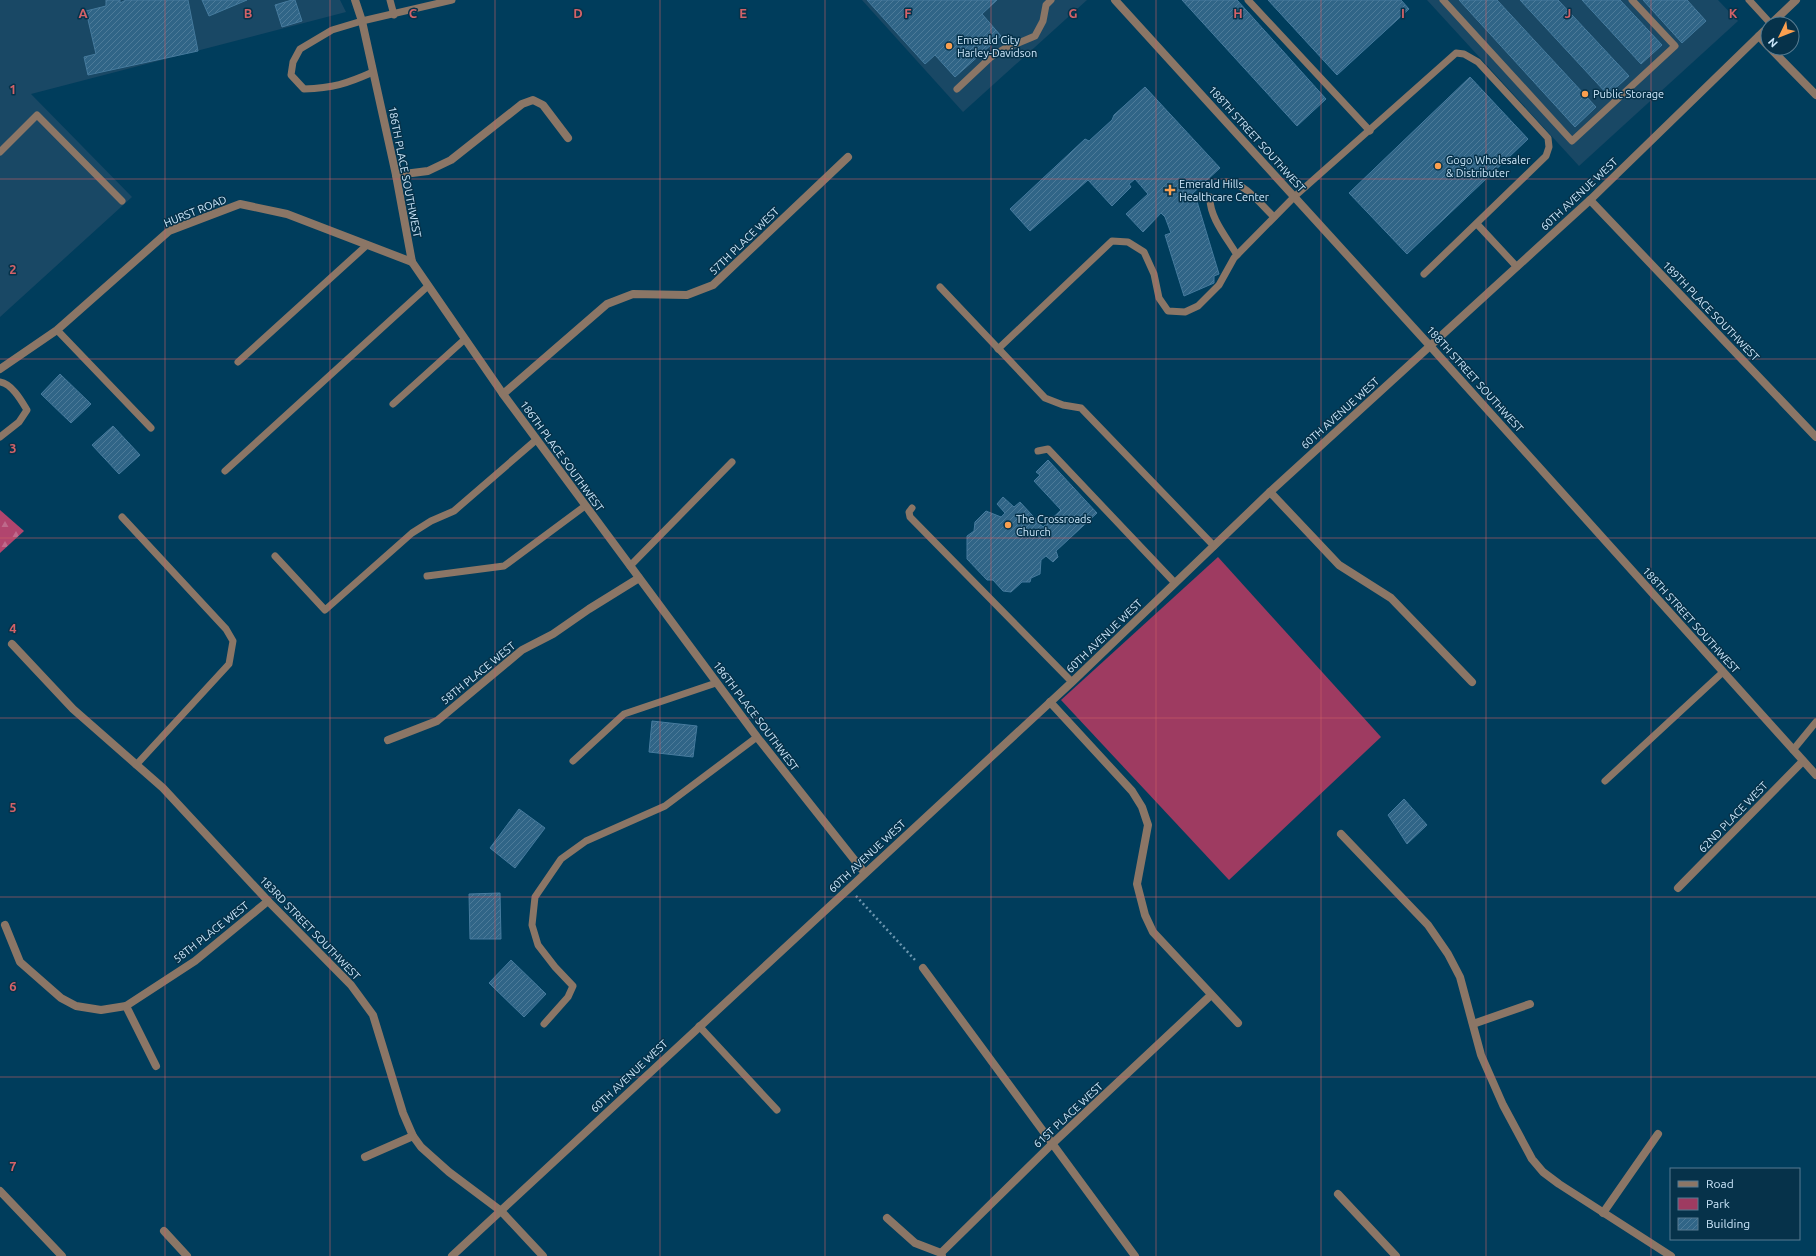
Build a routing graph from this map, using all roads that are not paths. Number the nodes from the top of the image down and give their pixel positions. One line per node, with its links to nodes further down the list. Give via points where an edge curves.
1 (355, 0): 14 (street, 186TH PLACE SOUTHWEST)
2 (390, 0): 11 (lane)
3 (452, 0): 11 (lane)
4 (1115, 0): 26 (street, 188TH STREET SOUTHWEST)
5 (1248, 0): 20 (lane)
6 (1443, 0): 7 (lane, via 1572,141 1674,46)
7 (1632, 0)
8 (1749, 0): 12 (lane)
9 (1796, 0): 13 (street)
10 (1046, 2): 18 (lane, via 1043,21 1035,36 991,57)
11 (394, 14): 14 (lane)
12 (1764, 16)
13 (1779, 16)
14 (362, 21): 17 (street, 186TH PLACE SOUTHWEST); 17 (lane, via 332,30 300,49 293,62 291,75 304,89 314,89 346,85)
15 (1759, 36): 28 (street, 60TH AVENUE WEST)
16 (1778, 56): 19 (street)
17 (373, 72): 24 (street, 186TH PLACE SOUTHWEST)
18 (957, 89)
19 (1816, 95)
20 (1370, 131): 26 (lane); 31 (lane, via 1456,53 1464,54 1478,62 1548,138 1549,147 1546,156)
21 (568, 138): 24 (street, via 543,105 533,100 522,104 451,160 428,171)
22 (0, 152): 29 (lane, via 37,114)
23 (848, 156): 46 (street, 57TH PLACE WEST, via 713,285 687,295 633,294 607,304)
24 (396, 176): 34 (street, 186TH PLACE SOUTHWEST)
25 (1226, 182): 30 (lane, via 1234,182 1242,187)
26 (1294, 196): 30 (lane); 41 (street, 188TH STREET SOUTHWEST)
27 (1210, 197): 33 (lane, via 1213,215)
28 (1590, 200): 35 (street, 60TH AVENUE WEST); 50 (street, 189TH PLACE SOUTHWEST)
29 (122, 201)
30 (1274, 217): 33 (lane)
31 (1477, 224): 35 (lane); 36 (lane)
32 (367, 245): 34 (street, HURST ROAD); 39 (street, HURST ROAD, via 287,214 240,204 169,230); 43 (lane)
33 (1237, 255): 42 (lane, via 1219,285 1198,306 1185,312 1168,311 1159,298 1154,274 1144,252 1128,242 1112,241)
34 (412, 262): 37 (street, 186TH PLACE SOUTHWEST)
35 (1517, 267): 41 (street, 60TH AVENUE WEST)
36 (1424, 274)
37 (428, 286): 40 (street, 186TH PLACE SOUTHWEST); 54 (lane)
38 (940, 287): 42 (lane)
39 (57, 330): 44 (street, HURST ROAD); 48 (lane)
40 (465, 339): 46 (street, 186TH PLACE SOUTHWEST); 47 (lane)
41 (1431, 346): 55 (street, 60TH AVENUE WEST); 66 (street, 188TH STREET SOUTHWEST)
42 (998, 349): 59 (lane, via 1045,398 1063,405 1082,408)
43 (238, 362)
44 (0, 369)
45 (0, 382): 49 (lane, via 6,383 27,410 19,422)
46 (503, 394): 51 (street, 186TH PLACE SOUTHWEST)
47 (392, 404)
48 (151, 428)
49 (0, 437)
50 (1816, 437)
51 (536, 440): 56 (street, 186TH PLACE SOUTHWEST); 60 (lane, via 454,511 412,533 325,610)
52 (1038, 451): 64 (lane, via 1048,449)
53 (732, 462): 61 (lane)
54 (225, 471)
55 (1270, 492): 59 (street, 60TH AVENUE WEST); 68 (street, via 1339,565 1391,598)
56 (585, 506): 61 (street, 186TH PLACE SOUTHWEST); 62 (lane, via 504,566)
57 (912, 508): 67 (lane, via 909,512 910,517)
58 (122, 517): 77 (lane, via 226,629 233,641 229,664)
59 (1214, 546): 64 (street, 60TH AVENUE WEST)
60 (275, 556)
61 (630, 566): 63 (street, 186TH PLACE SOUTHWEST)
62 (427, 576)
63 (639, 578): 69 (street, 186TH PLACE SOUTHWEST); 73 (street, 58TH PLACE WEST, via 553,634 522,650 437,721)
64 (1175, 583): 67 (street, 60TH AVENUE WEST)
65 (12, 644): 77 (street, 183RD STREET SOUTHWEST, via 73,709)
66 (1723, 672): 74 (street, 188TH STREET SOUTHWEST); 79 (lane)
67 (1072, 682): 70 (street, 60TH AVENUE WEST)
68 (1472, 682)
69 (716, 683): 72 (street, 186TH PLACE SOUTHWEST); 75 (lane, via 624,714)
70 (1050, 702): 81 (street, 60TH AVENUE WEST); 86 (street, via 1132,791 1142,807 1148,825 1137,884 1145,915 1153,932)
71 (1816, 722): 74 (lane)
72 (757, 738): 81 (street, 186TH PLACE SOUTHWEST); 89 (lane, via 665,806 586,840 561,859 535,897 532,925 538,945 573,986 568,997)
73 (388, 740)
74 (1793, 750): 76 (street, 188TH STREET SOUTHWEST)
75 (573, 761)
76 (1803, 761): 78 (street, 188TH STREET SOUTHWEST); 82 (street, 62ND PLACE WEST)
77 (136, 765): 83 (street, 183RD STREET SOUTHWEST, via 162,788)
78 (1816, 775)
79 (1606, 781)
80 (1341, 834): 91 (street, via 1428,925 1460,977)
81 (864, 872): 92 (street, 60TH AVENUE WEST)
82 (1678, 888)
83 (268, 901): 88 (street, 58TH PLACE WEST, via 195,961); 96 (street, 183RD STREET SOUTHWEST, via 366,1003 373,1015 403,1113)
84 (5, 926): 88 (street, via 20,962 60,998 76,1006 95,1009)
85 (923, 968): 97 (street)
86 (1211, 995): 90 (street); 97 (street, 61ST PLACE WEST)
87 (1530, 1004): 91 (street)
88 (126, 1006): 93 (street)
89 (544, 1024)
90 (1238, 1024)
91 (1473, 1024): 102 (street, via 1481,1055 1532,1159 1543,1172)
92 (698, 1026): 94 (lane); 101 (street, 60TH AVENUE WEST)
93 (156, 1066)
94 (777, 1110)
95 (1658, 1134): 102 (street)
96 (413, 1136): 98 (street); 101 (street, 183RD STREET SOUTHWEST, via 432,1158)
97 (1052, 1144): 105 (street, 61ST PLACE WEST); 110 (street)
98 (365, 1157)
99 (0, 1191): 106 (street)
100 (1338, 1194): 111 (street)
101 (501, 1211): 108 (street, 60TH AVENUE WEST); 109 (street, 183RD STREET SOUTHWEST)
102 (1603, 1213): 112 (street)
103 (887, 1218): 105 (street, 61ST PLACE WEST, via 914,1243)
104 (164, 1231): 107 (street)
105 (942, 1255)
106 (62, 1256)
107 (187, 1256)
108 (452, 1256)
109 (543, 1256)
110 (1135, 1256)
111 (1396, 1256)
112 (1671, 1256)

